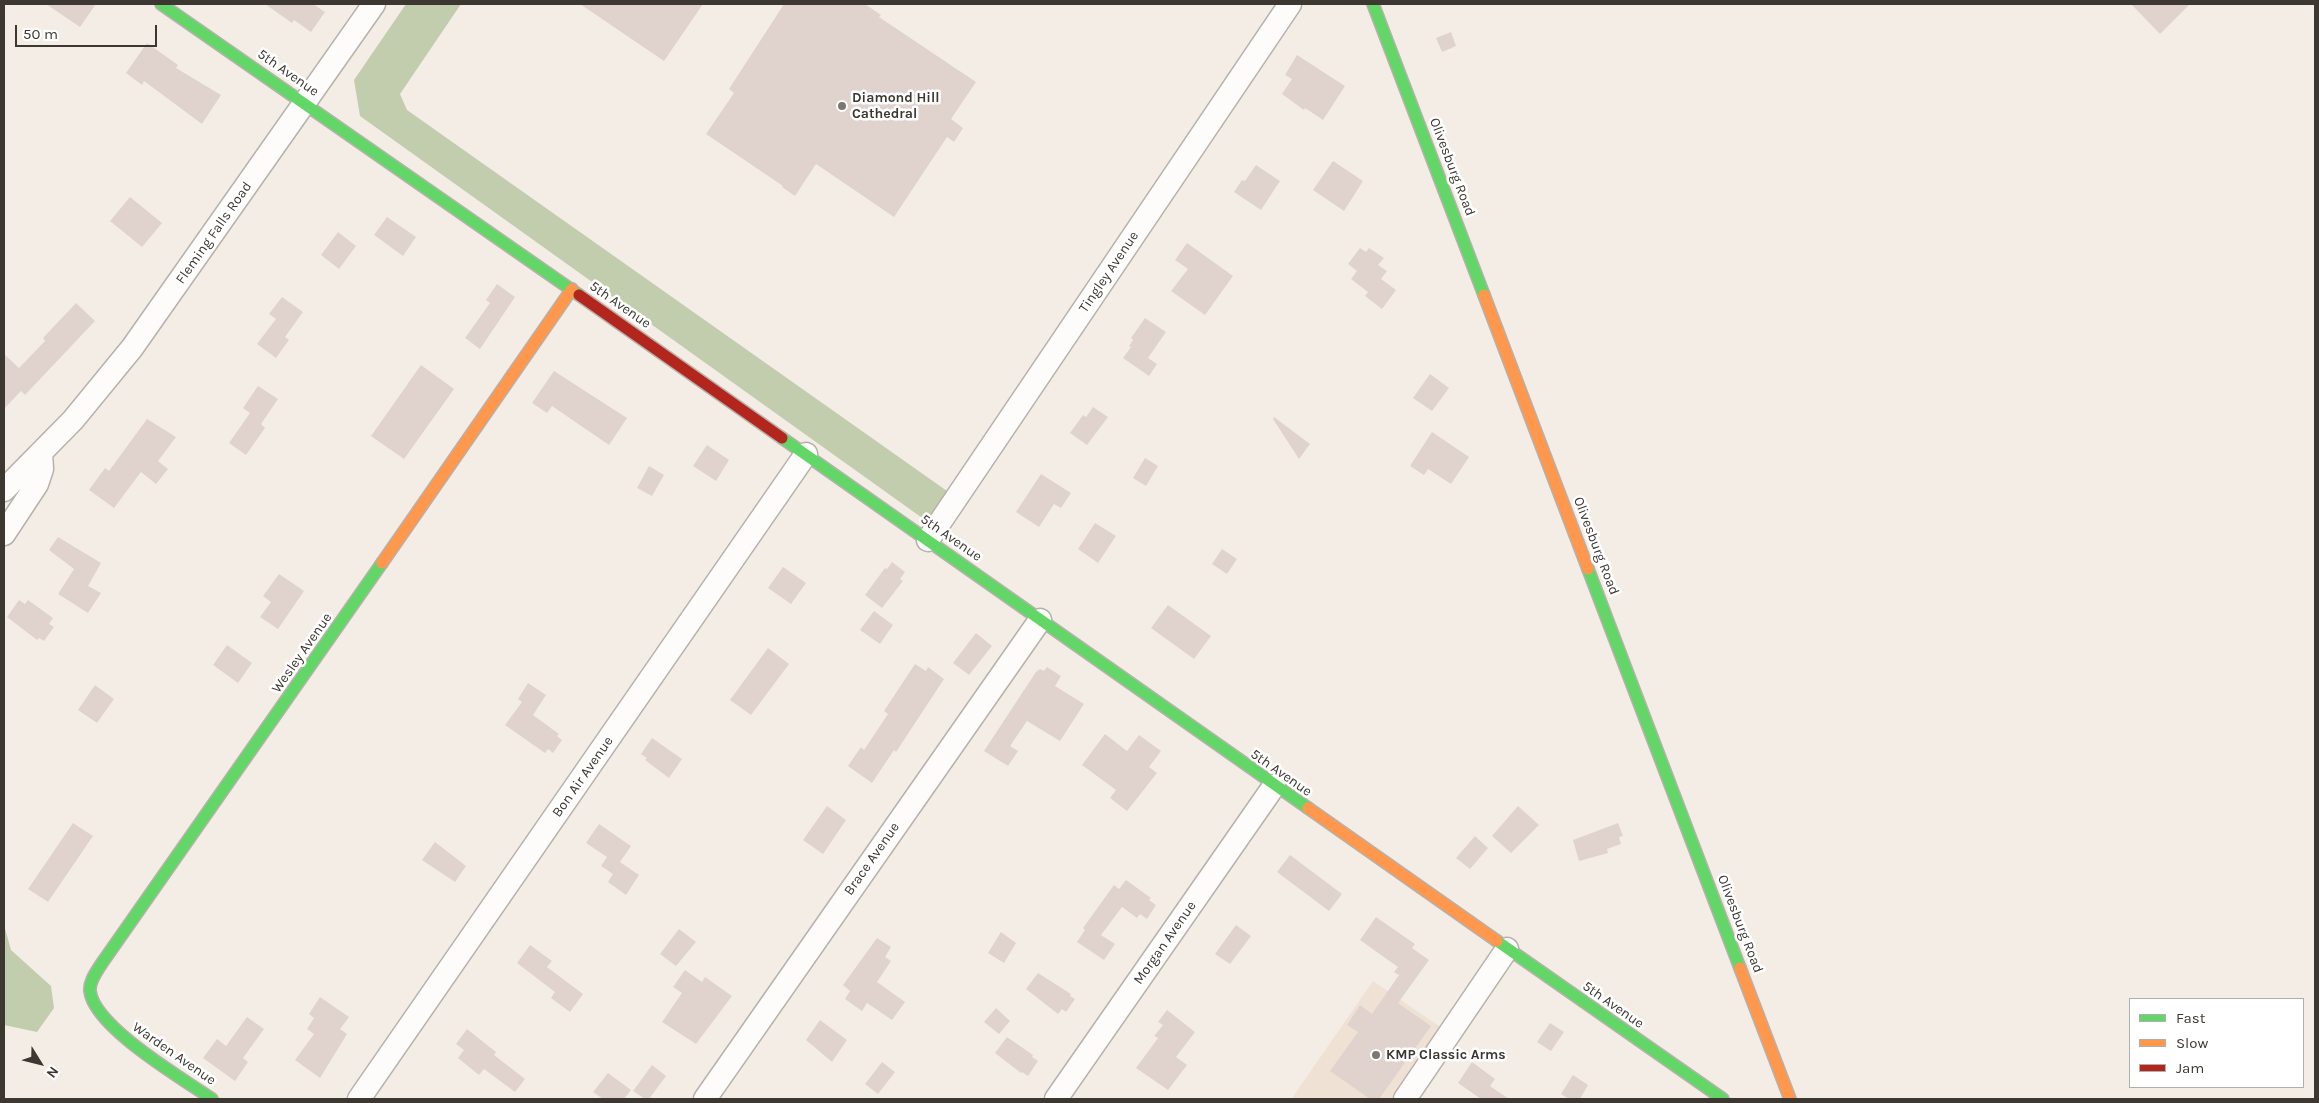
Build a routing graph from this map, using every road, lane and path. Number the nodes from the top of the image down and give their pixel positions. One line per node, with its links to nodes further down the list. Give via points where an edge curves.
1 (161, 4): 5 (street, 5th Avenue)
2 (374, 4): 5 (street, Fleming Falls Road)
3 (1290, 4): 11 (street, Tingley Avenue)
4 (1373, 4): 22 (street, Olivesburg Road)
5 (306, 104): 6 (street, 5th Avenue); 7 (street, Fleming Falls Road, via 132,348 97,393)
6 (572, 289): 8 (street, 5th Avenue); 15 (street, Wesley Avenue, via 91,981 90,992 96,1011)
7 (42, 453): 9 (street, Fleming Falls Road); 10 (street, via 42,469 37,484)
8 (806, 454): 11 (street, 5th Avenue); 17 (street, Bon Air Avenue)
9 (4, 490)
10 (4, 534)
11 (928, 540): 12 (street, 5th Avenue)
12 (1040, 620): 13 (street, 5th Avenue); 18 (street, Brace Avenue)
13 (1274, 786): 14 (street, 5th Avenue); 19 (street, Morgan Avenue)
14 (1508, 949): 20 (street); 21 (street, 5th Avenue)
15 (119, 1033): 16 (street, Warden Avenue)
16 (212, 1099)
17 (359, 1099)
18 (705, 1099)
19 (1056, 1099)
20 (1405, 1099)
21 (1723, 1099)
22 (1790, 1099)

